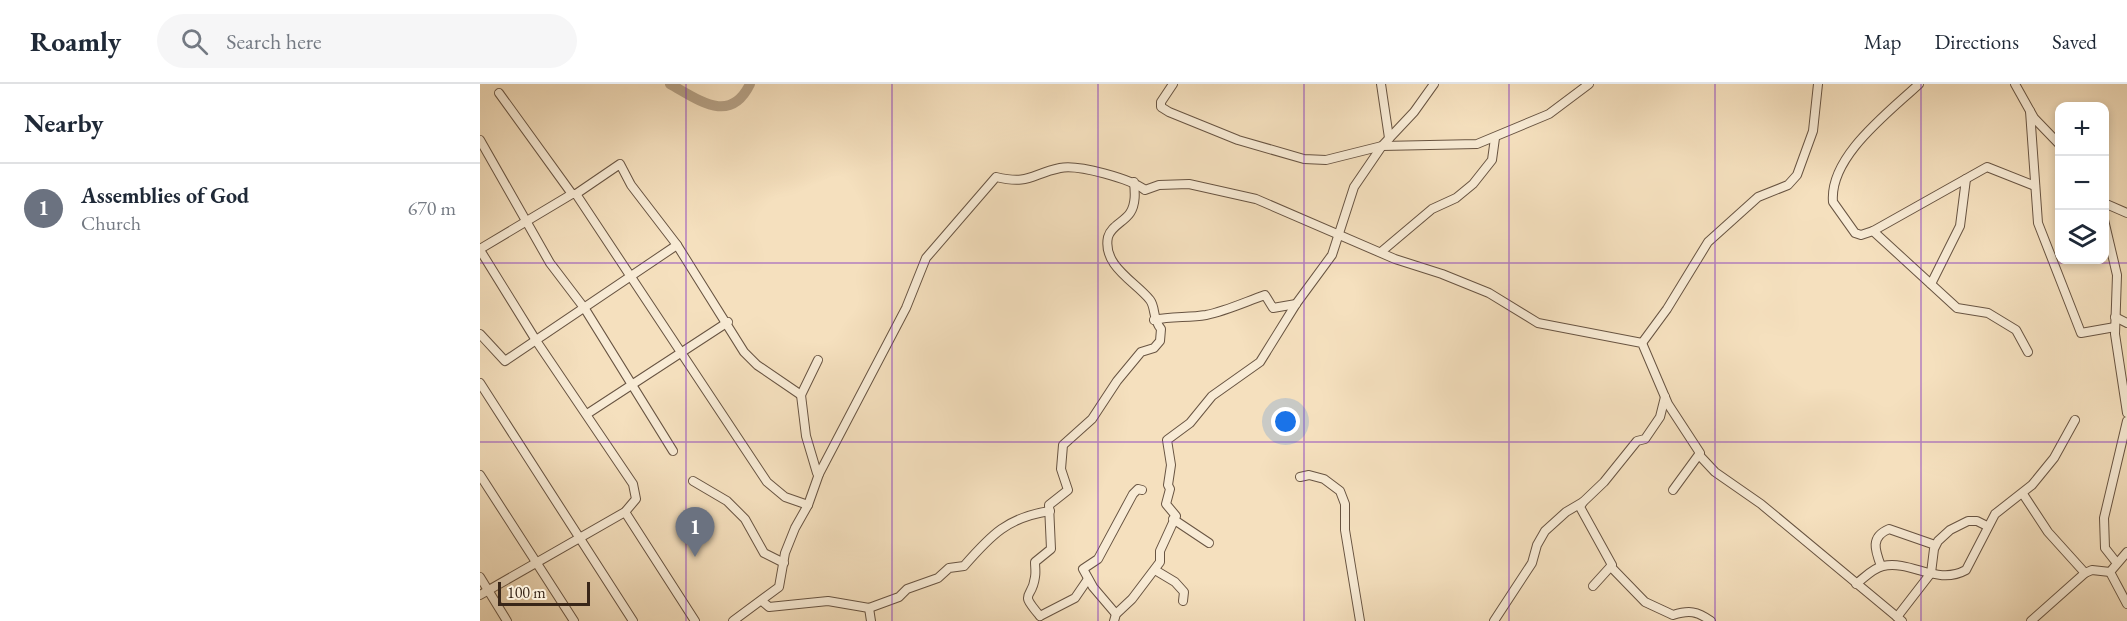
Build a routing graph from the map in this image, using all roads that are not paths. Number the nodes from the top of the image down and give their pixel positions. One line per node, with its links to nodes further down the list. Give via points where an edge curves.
1 (1173, 84): 14 (street, via 1161,107 1238,140 1304,159 1326,160)
2 (1381, 84): 10 (street)
3 (1434, 84): 10 (street)
4 (1589, 84): 11 (street, via 1549,114)
5 (1818, 84): 38 (street, via 1813,131 1797,175 1788,184 1758,197 1708,242)
6 (1919, 84): 22 (street, via 1852,150 1836,176 1832,198 1835,207 1858,235)
7 (2015, 84): 9 (street)
8 (499, 93): 18 (street)
9 (2030, 111): 13 (street); 17 (street)
10 (1389, 138): 14 (street)
11 (1495, 138): 14 (street, via 1477,144); 27 (street, via 1492,160 1473,184 1456,198 1432,209)
12 (480, 140): 21 (street)
13 (2055, 142)
14 (1382, 147): 23 (street, via 1354,187)
15 (1966, 179): 17 (street, via 1990,167); 22 (street); 29 (street, via 1960,226)
16 (1134, 182): 23 (street, via 1145,190 1166,184 1189,184 1256,199); 32 (street, via 1131,212 1108,238 1117,269 1151,301); 52 (street, via 1083,167 1059,168 1028,180 992,179 926,258 906,308)
17 (2035, 186): 34 (street, via 2042,237 2058,280 2075,310 2079,330 2087,334)
18 (574, 194): 21 (street); 25 (street, via 620,164 631,185); 28 (street)
19 (2109, 206): 20 (street)
20 (2127, 213)
21 (526, 222): 26 (street); 31 (street, via 550,263)
22 (1873, 231): 29 (street)
23 (1340, 234): 27 (street); 30 (street, via 1320,274)
24 (2109, 242): 34 (street, via 2118,283)
25 (677, 245): 28 (street); 33 (street)
26 (480, 249): 37 (street)
27 (1381, 252): 38 (street, via 1489,293 1538,323)
28 (633, 276): 31 (street); 39 (street)
29 (1931, 284): 40 (street, via 1957,308 1983,311 2001,320 2020,335)
30 (1296, 304): 32 (street, via 1273,308 1265,295 1224,310); 63 (street, via 1260,362 1212,396 1190,423 1167,440 1171,465 1166,504 1176,514)
31 (585, 309): 37 (street); 43 (street)
32 (1154, 320): 62 (street, via 1161,329 1160,341 1154,348 1141,352 1092,419 1063,445 1061,469 1068,490 1049,505)
33 (728, 322): 39 (street); 45 (street, via 744,352 757,365)
34 (2115, 322): 35 (street); 46 (street)
35 (2127, 323)
36 (480, 334): 37 (street, via 505,361)
37 (537, 342): 47 (street)
38 (1642, 343): 44 (street)
39 (681, 352): 43 (street); 60 (street, via 767,482 785,497)
40 (2028, 352)
41 (818, 360): 45 (street)
42 (480, 383): 65 (street)
43 (632, 383): 47 (street); 50 (street)
44 (1664, 391): 51 (street); 59 (street, via 1663,411 1651,432 1637,441)
45 (801, 395): 52 (street, via 809,452)
46 (2127, 413)
47 (587, 414): 61 (street, via 636,490 636,500)
48 (2075, 420): 58 (street, via 2054,458)
49 (2127, 421): 70 (street, via 2104,518 2104,548)
50 (673, 451)
51 (1700, 456): 57 (street); 80 (street)
52 (819, 474): 60 (street)
53 (480, 475): 69 (street)
54 (1300, 477): 97 (street, via 1324,479 1340,491)
55 (693, 481): 71 (street, via 727,501 745,519 764,553)
56 (1142, 490): 79 (street, via 1133,494 1098,559 1083,569)
57 (1674, 490)
58 (2023, 494): 64 (street, via 1995,514); 76 (street, via 2048,532)
59 (1583, 502): 73 (street, via 1580,507); 98 (street, via 1545,531 1533,563)
60 (808, 506): 71 (street, via 795,528)
61 (625, 512): 65 (street); 94 (street)
62 (1050, 512): 87 (street, via 1025,515 994,535 964,566 949,568 938,578); 89 (street, via 1051,549 1035,562 1035,579 1026,594)
63 (1173, 519): 66 (street); 74 (street)
64 (1988, 526): 67 (street, via 1977,520 1968,521 1950,530); 77 (street, via 1966,570)
65 (580, 538): 69 (street); 93 (street)
66 (1209, 543)
67 (1935, 545): 72 (street, via 1889,529 1876,540); 77 (street)
68 (2127, 552): 70 (street)
69 (537, 562): 82 (street); 92 (street)
70 (2116, 562): 75 (street)
71 (784, 563): 84 (street, via 779,587)
72 (1881, 566): 77 (street); 80 (street)
73 (1612, 568): 81 (street); 99 (street, via 1644,602 1673,615 1686,610 1700,613)
74 (1155, 570): 85 (street, via 1181,587); 88 (street)
75 (2110, 572): 76 (street); 86 (street)
76 (2085, 573): 100 (street)
77 (1930, 575): 90 (street)
78 (480, 577): 82 (street)
79 (1088, 579): 88 (street); 89 (street, via 1075,598)
80 (1856, 584): 90 (street)
81 (1593, 586)
82 (489, 592): 83 (street); 91 (street)
83 (480, 595)
84 (762, 601): 87 (street, via 769,607 828,601); 95 (street)
85 (1183, 601)
86 (2127, 604)
87 (869, 608): 96 (street)
88 (1115, 617)
89 (1039, 618)
90 (1899, 619)
91 (507, 621)
92 (574, 621)
93 (633, 621)
94 (695, 621)
95 (733, 621)
96 (871, 621)
97 (1360, 621)
98 (1494, 621)
99 (1711, 621)
100 (2031, 621)

